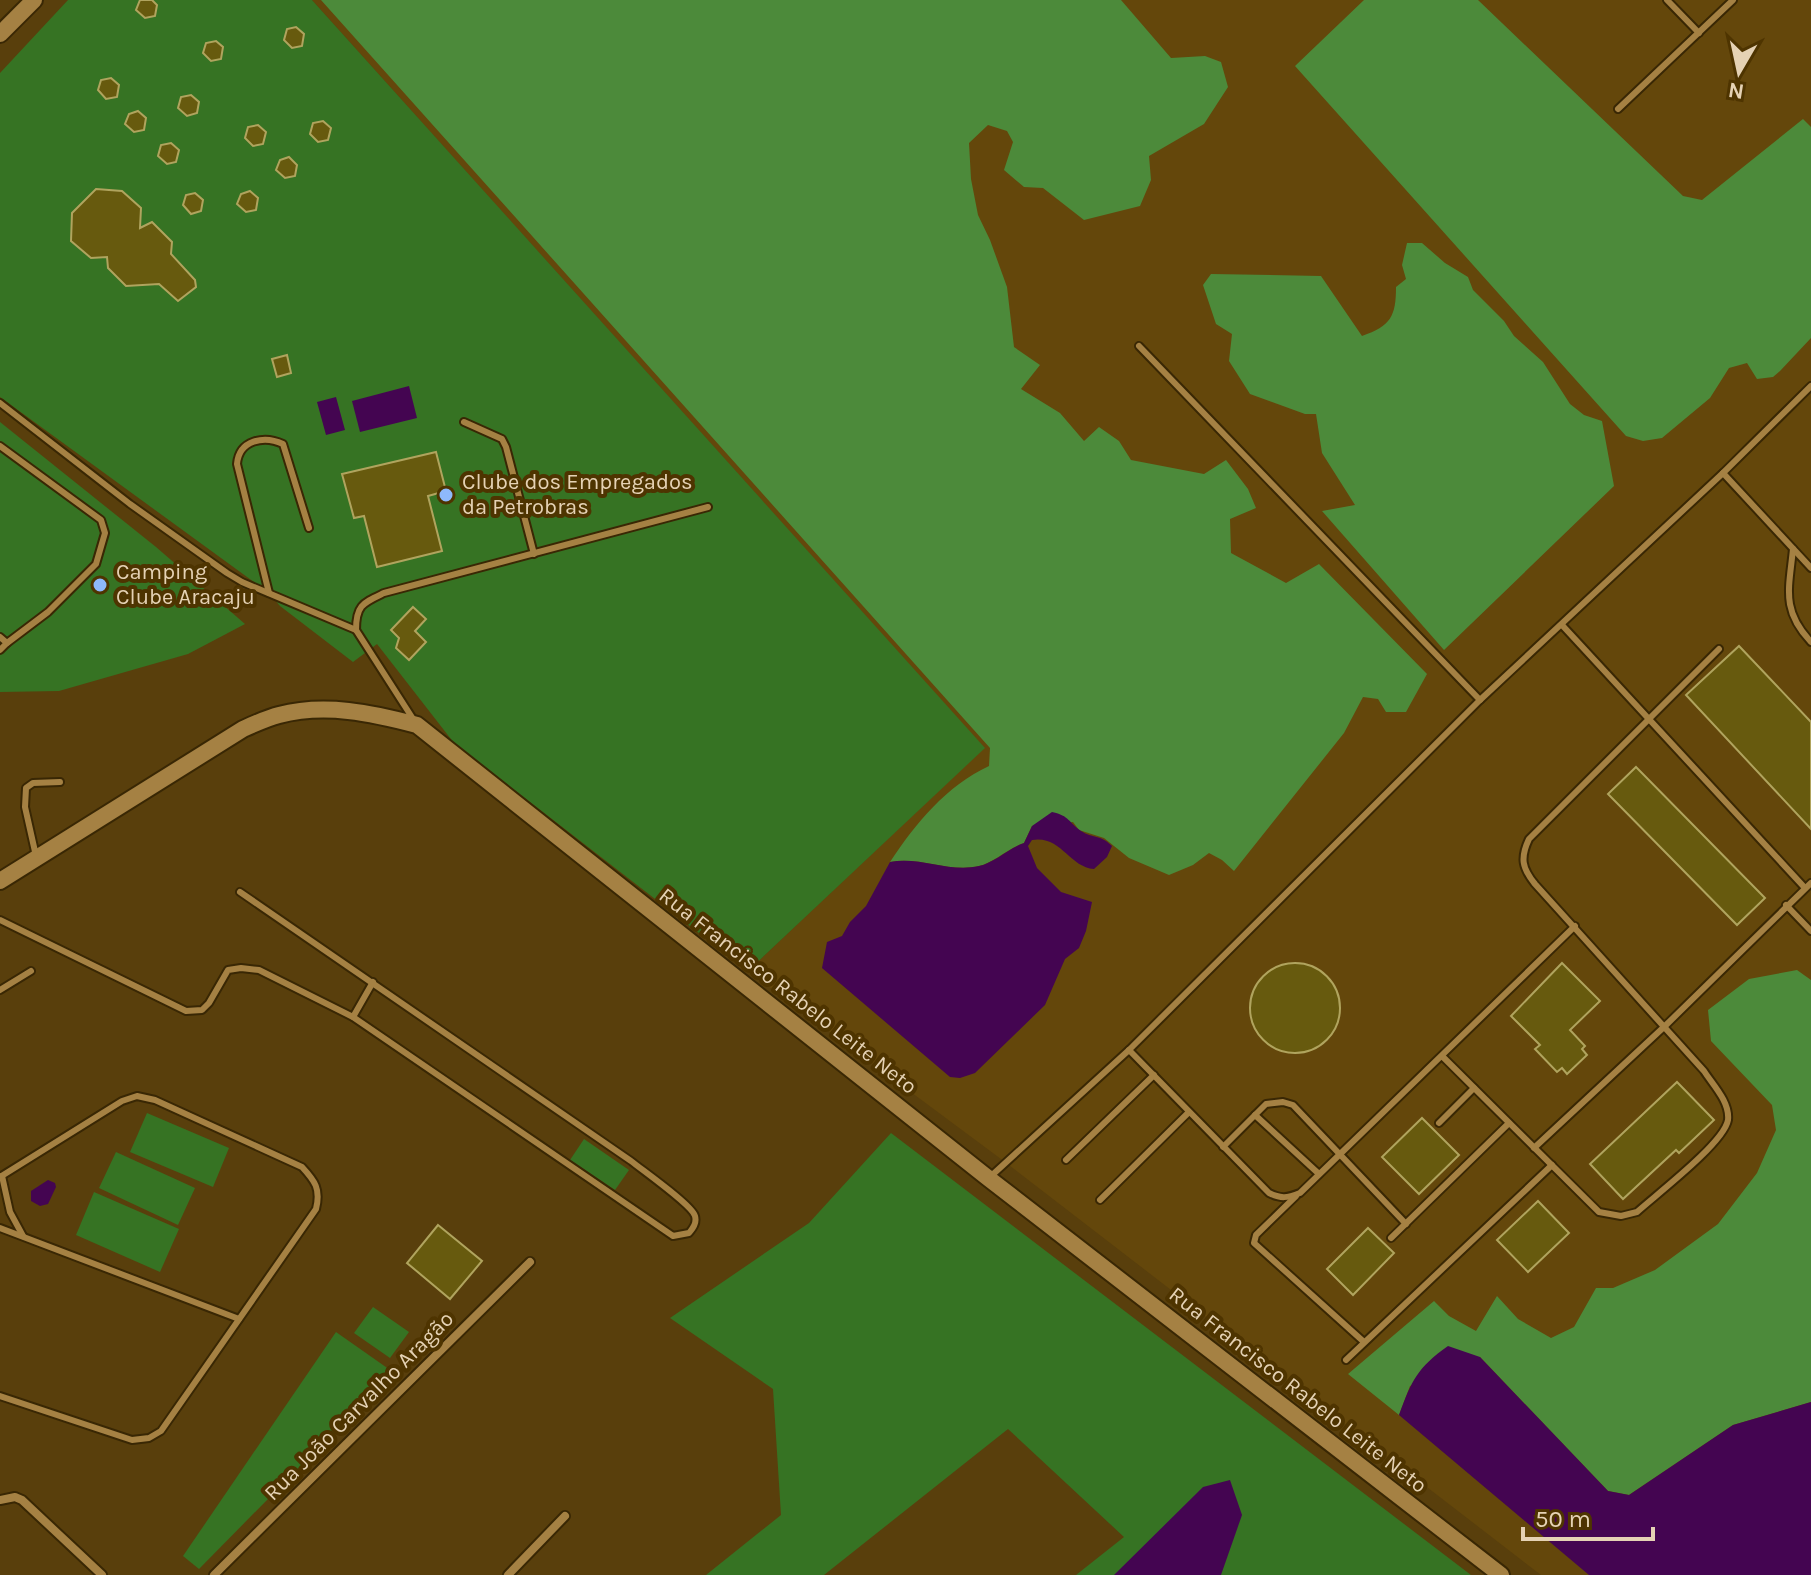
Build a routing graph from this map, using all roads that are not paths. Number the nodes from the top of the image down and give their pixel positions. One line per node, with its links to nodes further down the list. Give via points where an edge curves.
1 (34, 0): 5 (street)
2 (1667, 0): 4 (lane)
3 (1733, 0): 4 (lane)
4 (1699, 33): 6 (lane)
5 (0, 34)
6 (1618, 109)
7 (1139, 346): 26 (lane)
8 (1811, 386): 12 (lane)
9 (0, 403): 18 (lane, via 166,530 227,573)
10 (464, 422): 16 (lane, via 502,439)
11 (2, 451): 23 (lane, via 101,520 105,533 96,564 48,612)
12 (1723, 473): 15 (lane); 19 (lane)
13 (708, 507): 16 (lane)
14 (309, 528): 18 (lane, via 283,444 266,439 242,449 237,464)
15 (1793, 548): 17 (lane); 22 (lane, via 1791,612)
16 (534, 554): 20 (lane, via 384,593 364,603 356,615)
17 (1811, 568)
18 (269, 593): 20 (lane)
19 (1562, 625): 26 (lane); 27 (lane)
20 (356, 630): 28 (lane)
21 (0, 637): 23 (lane)
22 (1811, 642)
23 (7, 643): 25 (lane)
24 (1719, 649): 27 (lane)
25 (0, 650)
26 (1480, 700): 43 (lane)
27 (1648, 720): 32 (lane); 36 (lane, via 1529,839 1522,855 1524,870)
28 (417, 725): 30 (street, Rua Francisco Rabelo Leite Neto, via 327,708 278,715 243,729); 58 (street, Rua Francisco Rabelo Leite Neto)
29 (60, 782): 30 (lane, via 26,788)
30 (37, 858): 31 (street, Rua Francisco Rabelo Leite Neto)
31 (0, 881)
32 (1808, 886): 34 (lane)
33 (240, 892): 39 (lane)
34 (1786, 905): 37 (lane); 42 (lane)
35 (0, 920): 41 (lane, via 186,1011 202,1010 228,970 241,968 259,970)
36 (1575, 926): 42 (lane); 44 (lane)
37 (1811, 931)
38 (31, 971): 40 (lane)
39 (373, 982): 41 (lane); 41 (lane, via 631,1161 688,1207 695,1226 673,1236)
40 (0, 990)
41 (353, 1017)
42 (1665, 1026): 52 (lane); 55 (lane, via 1726,1103 1728,1120 1719,1138 1637,1212 1621,1216 1599,1212)
43 (1129, 1050): 45 (lane); 58 (lane)
44 (1442, 1056): 46 (lane); 53 (lane)
45 (1154, 1075): 47 (lane); 54 (lane)
46 (1474, 1088): 49 (lane); 50 (lane)
47 (1189, 1112): 51 (lane); 60 (lane)
48 (1255, 1115): 51 (lane); 53 (lane, via 1266,1104 1293,1105); 56 (lane)
49 (1439, 1123)
50 (1509, 1123): 52 (lane); 61 (lane)
51 (1223, 1147): 59 (lane, via 1269,1193 1280,1199)
52 (1534, 1148): 55 (lane)
53 (1340, 1154): 56 (lane); 61 (lane)
54 (1066, 1160)
55 (1552, 1165): 67 (lane)
56 (1319, 1174): 59 (lane)
57 (1, 1176): 63 (lane); 66 (lane, via 137,1096 176,1108 302,1167 315,1180 316,1209)
58 (988, 1178): 75 (street, Rua Francisco Rabelo Leite Neto)
59 (1300, 1193): 67 (lane, via 1254,1243)
60 (1100, 1200)
61 (1406, 1224): 64 (lane)
62 (0, 1228): 63 (lane)
63 (23, 1236): 66 (lane)
64 (1391, 1238)
65 (530, 1262): 73 (street, Rua João Carvalho Aragão)
66 (239, 1319): 69 (lane, via 161,1431 149,1438 110,1434)
67 (1364, 1342): 68 (lane)
68 (1346, 1360)
69 (0, 1396)
70 (0, 1500): 72 (street, via 15,1497 41,1516)
71 (565, 1516): 74 (street)
72 (102, 1575)
73 (214, 1575)
74 (508, 1575)
75 (1501, 1575)

